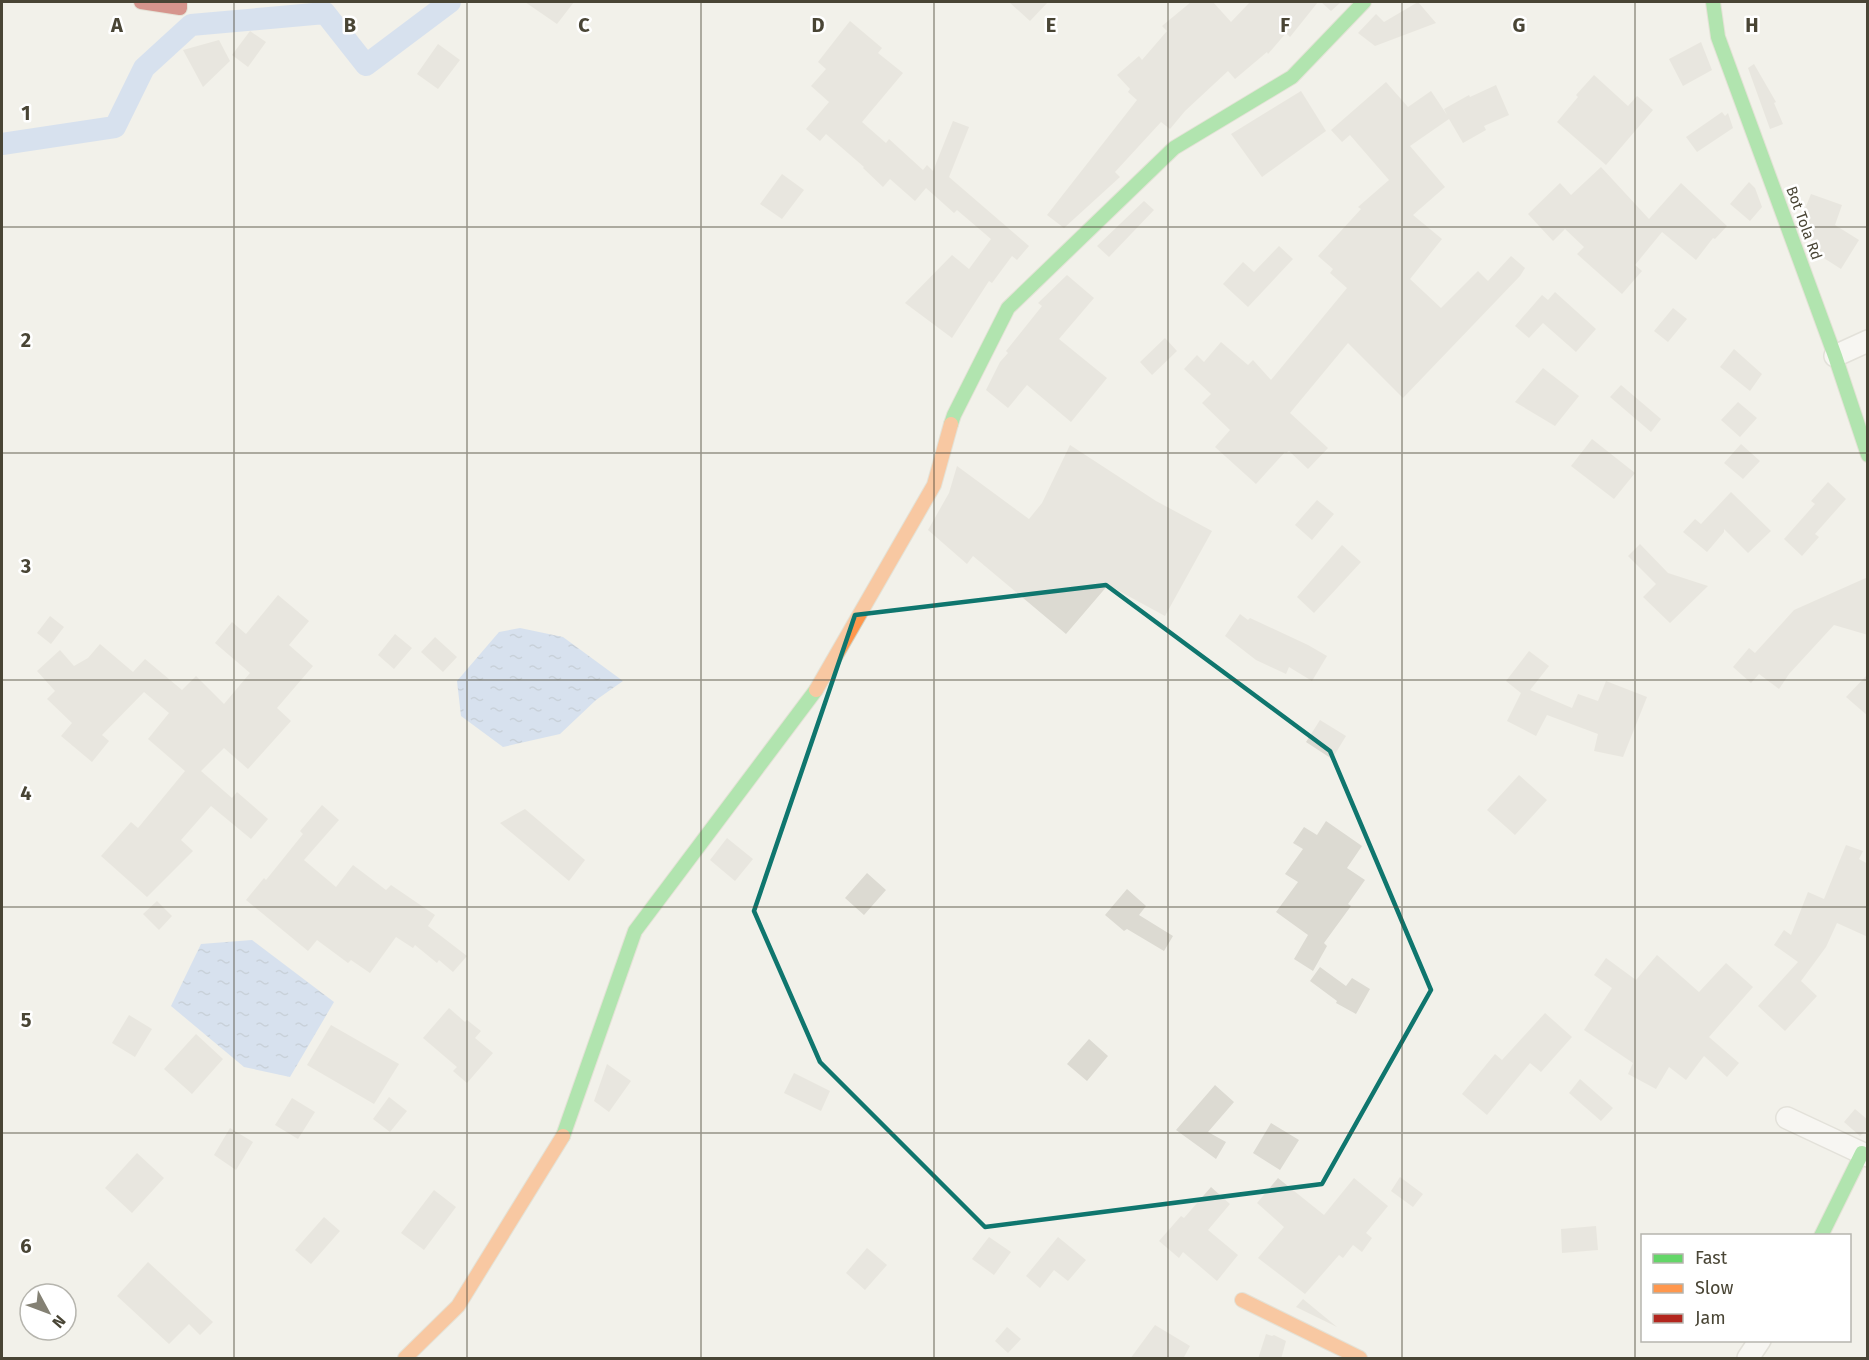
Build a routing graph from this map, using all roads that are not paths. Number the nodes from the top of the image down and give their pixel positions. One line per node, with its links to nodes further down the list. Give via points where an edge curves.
1 (141, 2): 2 (street, via 180,8)
2 (180, 2)
3 (1364, 2): 13 (street, via 1293,77 1174,148 1008,308 954,415 934,485 816,690 635,931 566,1133 458,1306)
4 (1713, 2): 6 (street, Bot Tola Rd, via 1718,37)
5 (1868, 341): 6 (street)
6 (1835, 356): 7 (street, Bot Tola Rd)
7 (1868, 455)
8 (1787, 1118): 9 (street)
9 (1865, 1155): 10 (street)
10 (1822, 1234)
11 (1242, 1300): 14 (street)
12 (1759, 1342): 15 (street)
13 (405, 1359)
14 (1360, 1359)
15 (1748, 1359)

